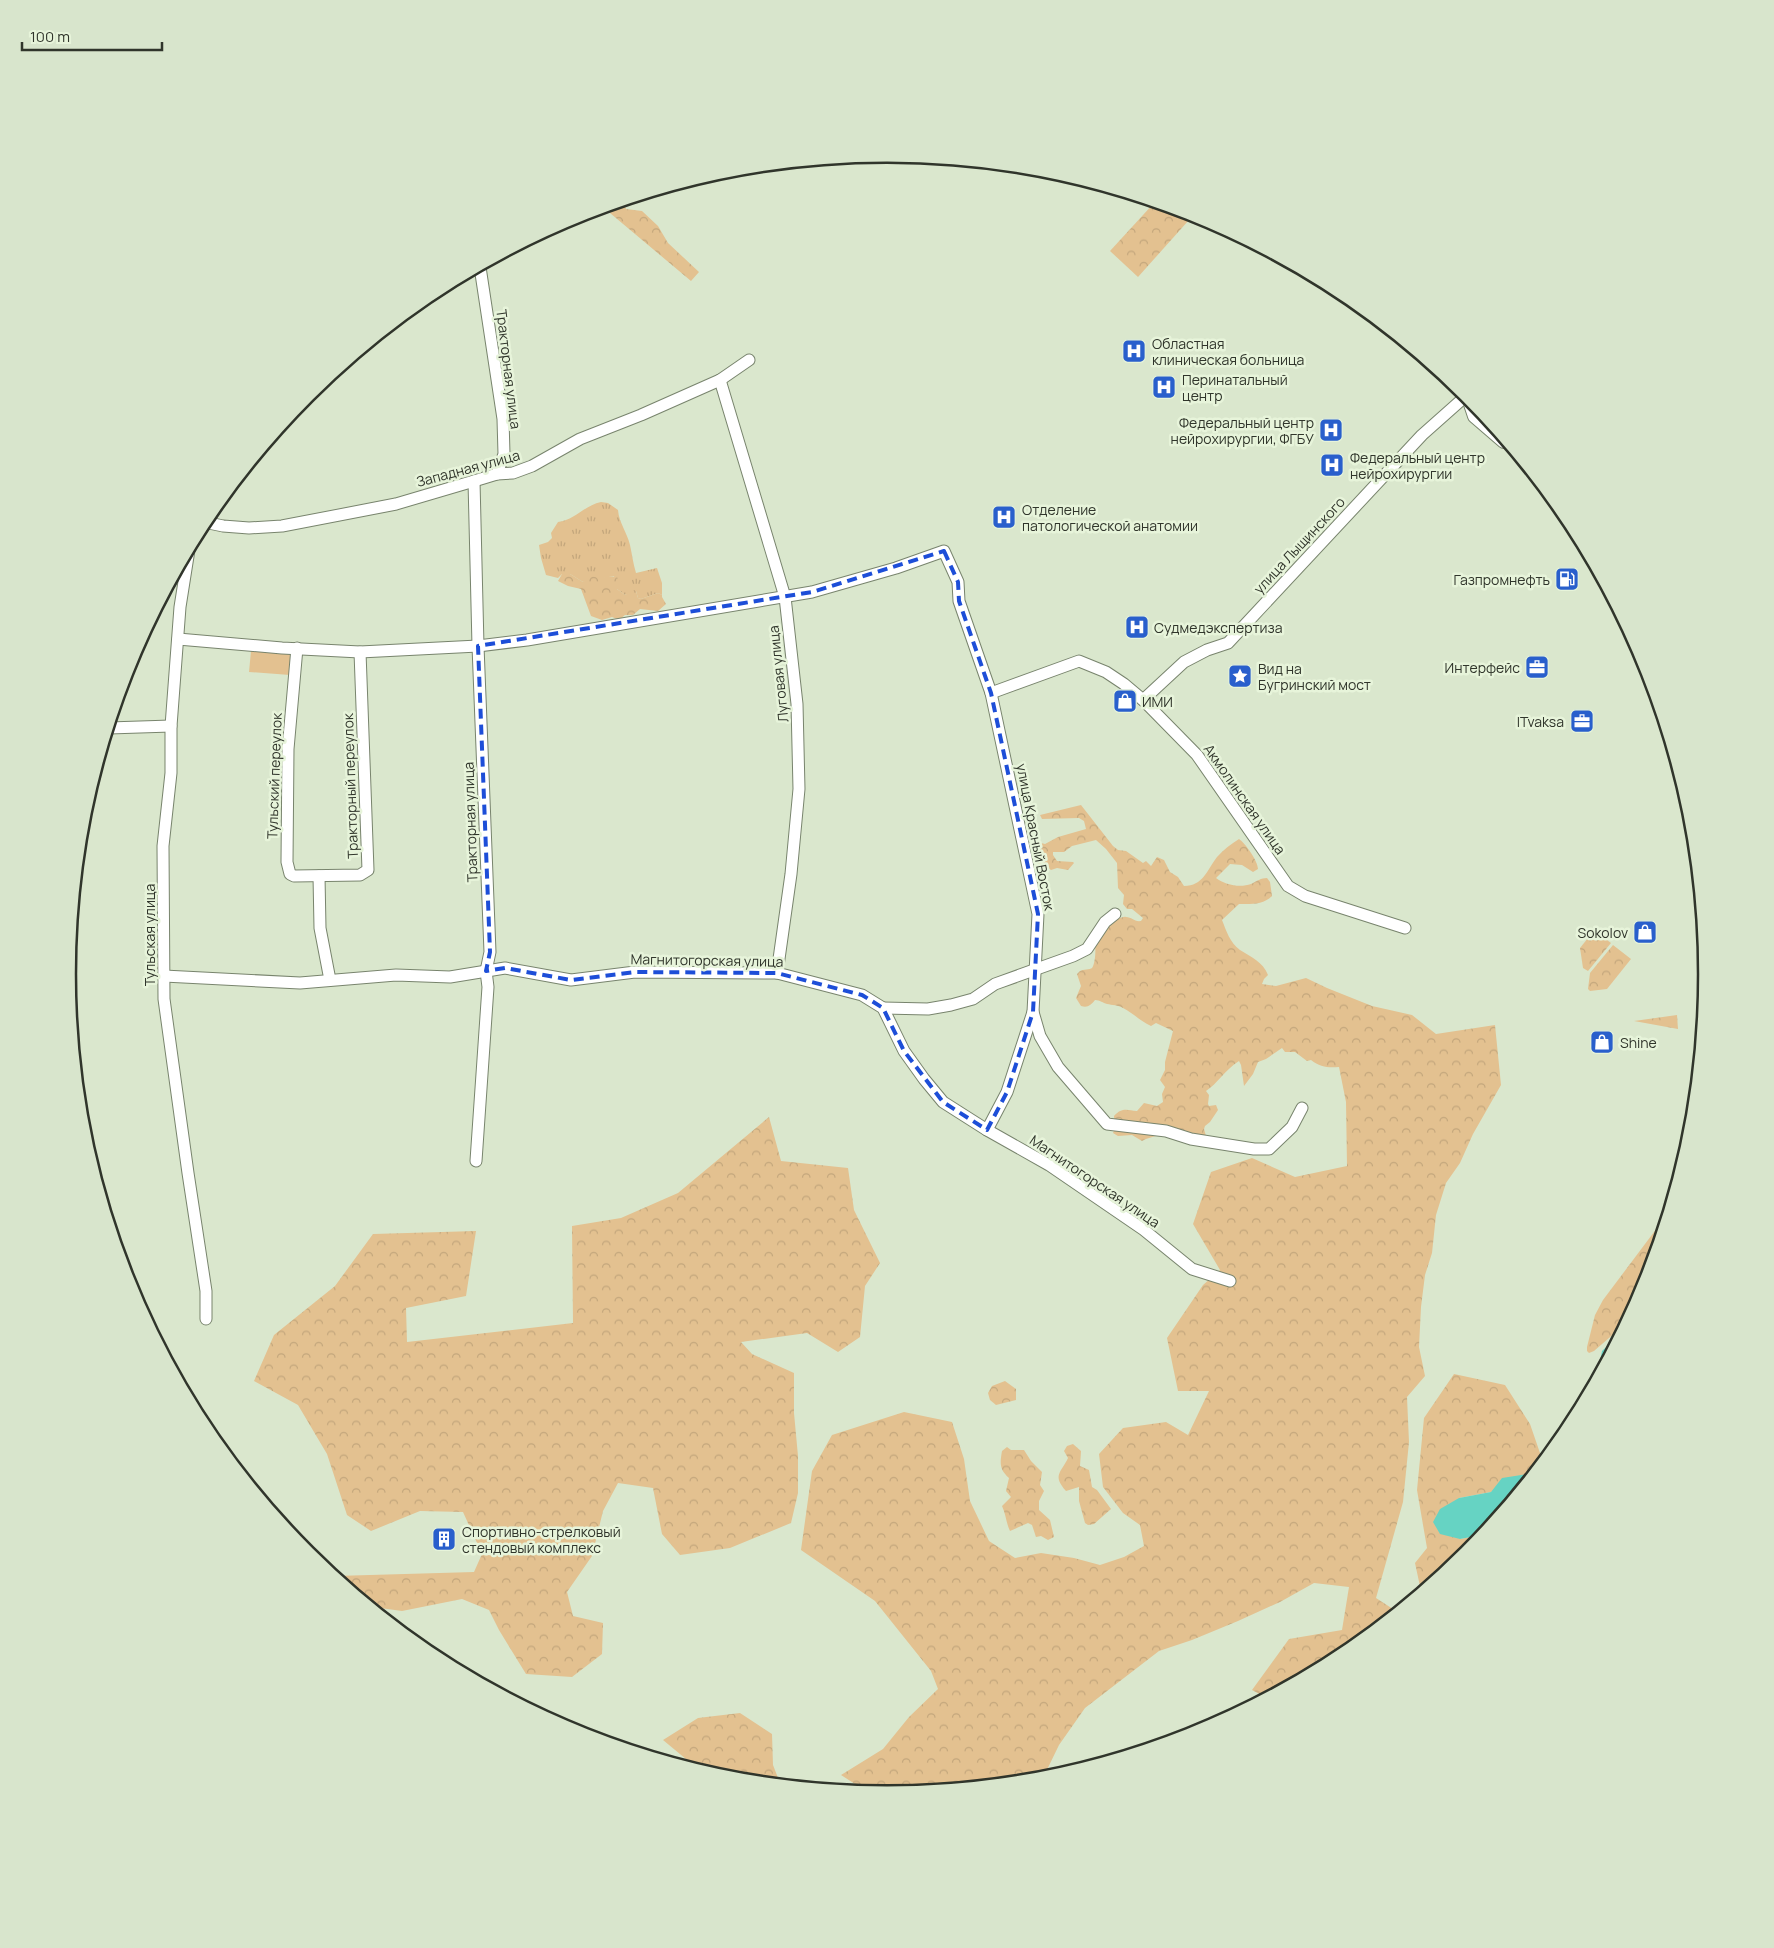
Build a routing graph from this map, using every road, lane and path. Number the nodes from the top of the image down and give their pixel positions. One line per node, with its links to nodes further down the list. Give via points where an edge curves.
1 (481, 273): 5 (street, Тракторная улица, via 503,419 504,454)
2 (749, 360): 3 (street, Западная улица)
3 (720, 380): 5 (street, Западная улица, via 580,439 532,466); 9 (street, Луговая улица)
4 (1461, 403): 15 (street, улица Лыщинского, via 1422,436 1228,643 1184,662)
5 (497, 474): 6 (street, Западная улица)
6 (474, 481): 7 (street, Западная улица, via 396,504 282,526 249,528); 11 (street, Тракторная улица)
7 (213, 524)
8 (187, 566): 10 (street, Тульская улица)
9 (785, 597): 11 (street); 14 (street, улица Красный Восток, via 896,568 944,551 958,582 959,601); 23 (street, Луговая улица, via 797,704 799,789)
10 (178, 639): 12 (street); 16 (street, Тульская улица)
11 (478, 646): 13 (street); 22 (street, Тракторная улица, via 490,952)
12 (297, 648): 13 (street); 18 (street, Тульский переулок, via 288,749 286,862 294,876)
13 (360, 652): 18 (street, Тракторный переулок, via 368,870 360,875)
14 (991, 693): 15 (street, Акмолинская улица, via 1079,661 1106,672); 21 (street, улица Красный Восток, via 1038,914)
15 (1143, 700): 20 (street, Акмолинская улица, via 1197,754 1288,886 1306,896)
16 (171, 726): 17 (street); 24 (street, Тульская улица, via 171,773 163,846)
17 (115, 728)
18 (319, 876): 25 (street, via 320,928)
19 (1115, 914): 21 (street, via 1105,922 1086,949)
20 (1405, 928)
21 (1035, 968): 26 (street, via 995,984 972,999 952,1005); 27 (street, улица Красный Восток)
22 (486, 971): 23 (street, Магнитогорская улица, via 505,968 571,980 635,972); 25 (street, Магнитогорская улица, via 450,977 396,975); 30 (street, Тракторная улица, via 488,987)
23 (778, 974): 26 (street, Магнитогорская улица, via 862,995)
24 (164, 976): 25 (street, Магнитогорская улица, via 300,982); 32 (street, Тульская улица, via 206,1291)
25 (330, 980)
26 (883, 1008): 29 (street, Магнитогорская улица, via 904,1050 943,1102)
27 (1033, 1012): 28 (street, via 1040,1036 1058,1067 1107,1124 1166,1130 1191,1139 1269,1149 1292,1127); 29 (street, улица Красный Восток, via 1008,1092)
28 (1302, 1108)
29 (987, 1130): 31 (street, Магнитогорская улица, via 1049,1165 1144,1230 1192,1269)
30 (476, 1162)
31 (1230, 1281)
32 (206, 1319)

